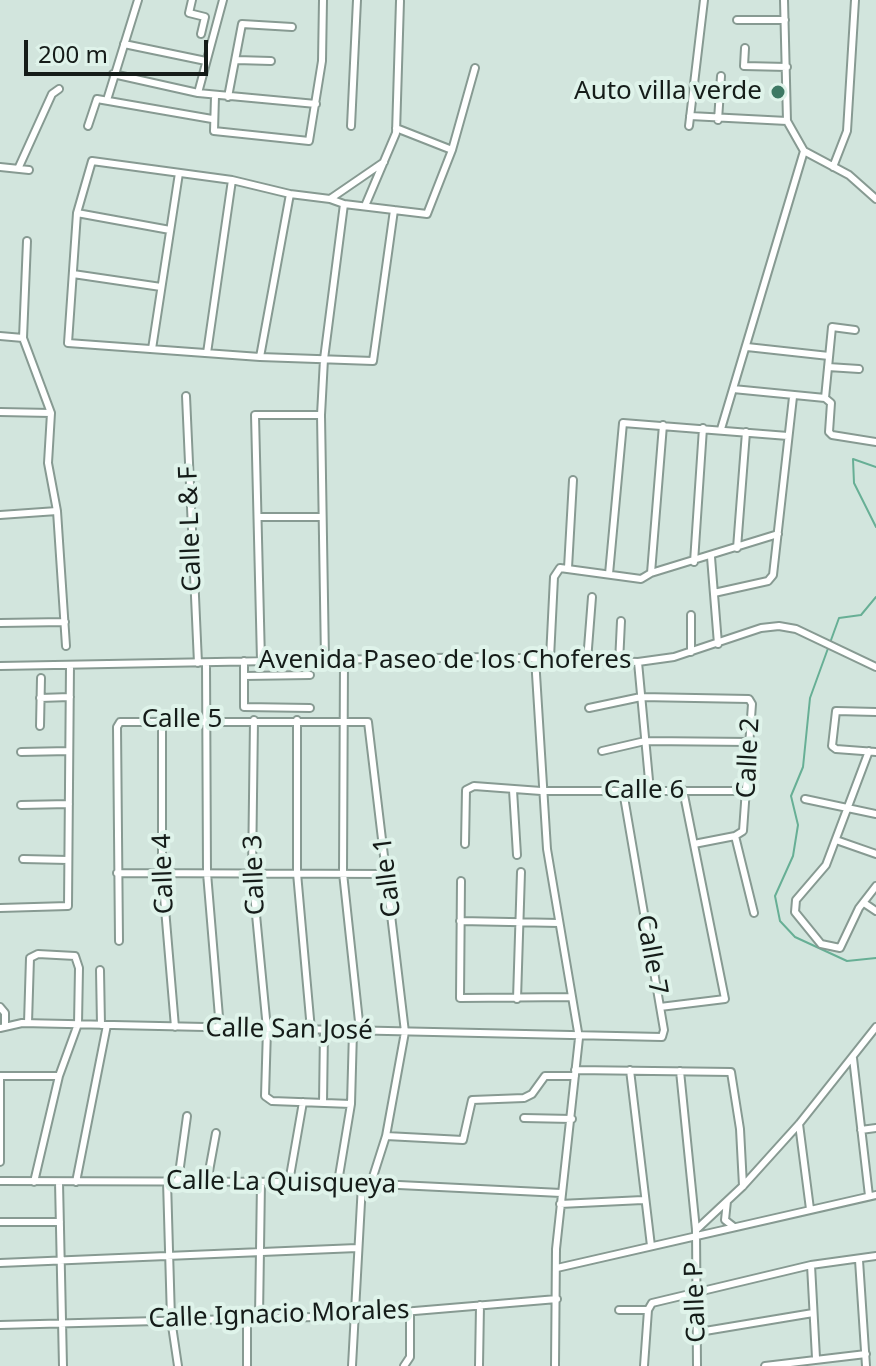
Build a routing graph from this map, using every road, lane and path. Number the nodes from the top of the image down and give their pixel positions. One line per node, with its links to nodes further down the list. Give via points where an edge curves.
1 (138, 0): 15 (street)
2 (192, 0): 14 (street, via 189,13 205,17)
3 (223, 0): 18 (street)
4 (323, 0): 29 (street)
5 (357, 0): 35 (street)
6 (398, 0): 7 (street); 37 (street)
7 (407, 0)
8 (704, 0): 30 (street)
9 (784, 0): 12 (street)
10 (855, 0): 42 (street, via 847,131)
11 (737, 20): 12 (street)
12 (785, 20): 20 (street)
13 (292, 27): 17 (street, via 244,23)
14 (201, 34)
15 (124, 44): 18 (street); 22 (street)
16 (745, 48): 20 (street, via 744,66)
17 (236, 60): 19 (street); 27 (street)
18 (206, 61): 25 (street)
19 (271, 61)
20 (787, 67): 33 (street)
21 (475, 68): 38 (street)
22 (113, 74): 25 (street); 28 (street)
23 (721, 76): 32 (street)
24 (59, 89): 43 (street)
25 (198, 93): 26 (street)
26 (215, 96): 27 (street); 31 (street)
27 (228, 97): 29 (street)
28 (107, 100): 31 (street); 34 (street, via 94,100)
29 (316, 104): 31 (street, via 309,141 217,132)
30 (690, 116): 32 (street); 36 (street)
31 (212, 119)
32 (718, 120): 33 (street)
33 (787, 121): 39 (street)
34 (88, 126)
35 (351, 126)
36 (689, 126)
37 (396, 128): 38 (street); 40 (street)
38 (452, 150): 52 (street, via 427,214)
39 (804, 151): 42 (street); 61 (street)
40 (384, 162): 48 (street); 51 (street)
41 (0, 167): 43 (street)
42 (833, 167): 49 (street)
43 (18, 169): 44 (street)
44 (29, 170)
45 (179, 173): 46 (street); 53 (street, via 92,161); 54 (street)
46 (232, 180): 47 (street); 63 (street)
47 (290, 194): 48 (street); 65 (street)
48 (330, 199): 50 (street)
49 (876, 199)
50 (344, 204): 51 (street); 66 (street)
51 (365, 206): 52 (street)
52 (394, 210): 66 (street, via 373,361)
53 (77, 213): 54 (street); 56 (street)
54 (170, 230): 57 (street)
55 (27, 241): 60 (street)
56 (73, 274): 57 (street); 62 (street, via 68,343)
57 (161, 287): 62 (street)
58 (855, 330): 64 (street, via 832,327)
59 (0, 336): 60 (street)
60 (23, 338): 74 (street)
61 (747, 347): 64 (street); 69 (street)
62 (152, 349): 63 (street)
63 (207, 353): 65 (street)
64 (829, 356): 67 (street)
65 (260, 357): 66 (street)
66 (324, 359): 75 (street)
67 (828, 367): 68 (street); 72 (street)
68 (859, 369)
69 (733, 389): 71 (street); 78 (street)
70 (186, 396): 111 (street, Calle L & F)
71 (793, 397): 72 (street); 80 (street)
72 (825, 398): 81 (street, via 831,403 832,435)
73 (0, 412): 74 (street)
74 (51, 413): 83 (street, via 48,463)
75 (321, 415): 85 (street, via 255,415); 86 (street)
76 (663, 425): 77 (street); 92 (street); 93 (street, via 629,423 620,428)
77 (703, 428): 78 (street); 90 (street)
78 (721, 429): 79 (street)
79 (746, 432): 80 (street); 88 (street)
80 (788, 436): 87 (street)
81 (876, 442)
82 (573, 480): 91 (street)
83 (57, 511): 84 (street); 98 (street)
84 (0, 515)
85 (258, 517): 86 (street); 108 (street)
86 (322, 517): 105 (street)
87 (778, 534): 88 (street); 94 (street, via 776,565 768,581)
88 (737, 548): 89 (street)
89 (711, 557): 90 (street); 94 (street)
90 (694, 562): 92 (street)
91 (568, 568): 93 (street); 104 (street, via 560,568 554,577)
92 (651, 573): 93 (street, via 641,579)
93 (609, 574)
94 (714, 593): 100 (street)
95 (592, 597): 109 (street)
96 (691, 615): 102 (street)
97 (621, 621): 112 (street)
98 (65, 622): 99 (street); 101 (street)
99 (0, 623)
100 (718, 644): 102 (street, Avenida Paseo de los Choferes); 115 (street, Avenida Paseo de los Choferes, via 779,626)
101 (66, 646)
102 (691, 652): 110 (street, Avenida Paseo de los Choferes)
103 (535, 658): 104 (street, Avenida Paseo de los Choferes); 106 (street, Avenida Paseo de los Choferes); 140 (street)
104 (550, 658): 109 (street, Avenida Paseo de los Choferes)
105 (325, 660): 106 (street, Avenida Paseo de los Choferes); 108 (street, Avenida Paseo de los Choferes)
106 (344, 660): 128 (street)
107 (244, 661): 108 (street, Avenida Paseo de los Choferes); 111 (street, Avenida Paseo de los Choferes); 117 (street)
108 (261, 661)
109 (587, 661): 112 (street, Avenida Paseo de los Choferes)
110 (638, 662): 112 (street, Avenida Paseo de los Choferes); 120 (street)
111 (202, 663): 113 (street, Avenida Paseo de los Choferes); 125 (street, Calle L & F)
112 (619, 663)
113 (70, 665): 114 (street, Avenida Paseo de los Choferes); 119 (street)
114 (0, 666)
115 (876, 667)
116 (310, 675): 117 (street)
117 (244, 676): 122 (street, via 246,709)
118 (41, 678): 121 (street)
119 (70, 697): 121 (street); 134 (street)
120 (641, 697): 123 (street, Calle 2); 132 (street); 133 (street, Calle 2, via 749,699)
121 (40, 698): 131 (street)
122 (310, 708)
123 (589, 708)
124 (876, 712): 137 (street, via 836,711 833,747)
125 (207, 720): 126 (street, Calle 5); 129 (street, Calle 5); 160 (street, Calle L & F)
126 (254, 720): 127 (street, Calle 5); 161 (street, Calle 3)
127 (297, 720): 128 (street, Calle 5); 162 (street)
128 (344, 720): 130 (street, Calle 5); 163 (street)
129 (162, 721): 158 (street, Calle 5, via 126,720 117,727); 159 (street, Calle 4)
130 (368, 722): 164 (street, Calle 1)
131 (40, 726)
132 (645, 741): 133 (street); 135 (street); 142 (street)
133 (750, 742): 143 (street, Calle 2)
134 (69, 751): 136 (street); 145 (street)
135 (602, 751)
136 (21, 752)
137 (872, 752): 147 (street)
138 (513, 790): 140 (street, Calle 6); 151 (street, Calle 6, via 466,790); 154 (street)
139 (683, 790): 142 (street, Calle 6); 143 (street, Calle 6); 152 (street)
140 (541, 791): 141 (street, Calle 6); 173 (street)
141 (623, 791): 142 (street, Calle 6); 179 (street, Calle 7)
142 (650, 791)
143 (747, 791): 149 (street, Calle 2, via 746,823)
144 (805, 799): 147 (street)
145 (69, 804): 146 (street); 156 (street)
146 (21, 805)
147 (849, 808): 148 (street); 150 (street)
148 (876, 814)
149 (735, 836): 152 (street, Calle 2); 170 (street)
150 (836, 840): 153 (street); 167 (street, via 826,865 794,908 821,944 840,948)
151 (465, 844)
152 (694, 844): 179 (street, via 725,999)
153 (876, 854)
154 (517, 855)
155 (23, 859): 156 (street)
156 (68, 860): 168 (street, via 68,906)
157 (521, 872): 172 (street)
158 (117, 873): 159 (street); 174 (street, Calle 5)
159 (162, 873): 160 (street); 184 (street, Calle 4)
160 (207, 873): 161 (street); 186 (street, Calle L & F)
161 (252, 873): 162 (street); 187 (street, Calle 3)
162 (297, 873): 163 (street); 188 (street)
163 (343, 873): 164 (street); 190 (street)
164 (387, 874): 191 (street, Calle 1)
165 (461, 881): 171 (street)
166 (876, 886): 167 (street)
167 (864, 903): 169 (street)
168 (0, 908)
169 (876, 911)
170 (754, 913)
171 (460, 921): 172 (street); 177 (street, via 460,998)
172 (520, 922): 173 (street); 177 (street)
173 (559, 923): 176 (street)
174 (119, 941)
175 (100, 970): 182 (street)
176 (572, 997): 177 (street); 192 (street)
177 (517, 999)
178 (0, 1007): 183 (street, via 5,1013)
179 (660, 1007): 192 (street, Calle 7, via 662,1037)
180 (28, 1023): 181 (street, Calle San José); 181 (street, via 30,958 69,954 79,962); 183 (street, Calle San José)
181 (78, 1024): 182 (street, Calle San José); 198 (street)
182 (104, 1025): 184 (street, Calle San José); 217 (street)
183 (2, 1027)
184 (175, 1027): 186 (street, Calle San José)
185 (876, 1027): 193 (street)
186 (220, 1029): 187 (street, Calle San José)
187 (267, 1029): 188 (street, Calle San José); 199 (street, Calle 3, via 265,1096)
188 (311, 1030): 189 (street, Calle San José)
189 (324, 1030): 190 (street, Calle San José); 200 (street)
190 (356, 1031): 191 (street, Calle San José); 201 (street)
191 (405, 1032): 192 (street, Calle San José); 210 (street, Calle 1)
192 (579, 1038): 196 (street)
193 (853, 1058): 205 (street); 208 (street)
194 (630, 1070): 195 (street); 196 (street); 227 (street)
195 (680, 1071): 224 (street, via 731,1072); 234 (street)
196 (575, 1073): 204 (street); 210 (street, via 545,1076 524,1098 472,1100 463,1140)
197 (0, 1076): 198 (street); 206 (street)
198 (59, 1076): 215 (street)
199 (303, 1102): 200 (street); 220 (street)
200 (323, 1103): 201 (street)
201 (351, 1104): 221 (street)
202 (187, 1116): 214 (street)
203 (524, 1118): 204 (street)
204 (572, 1119): 225 (street)
205 (799, 1124): 224 (street); 230 (street)
206 (1, 1125): 211 (street)
207 (876, 1128): 208 (street)
208 (861, 1130): 226 (street)
209 (216, 1133): 218 (street)
210 (386, 1136): 222 (street, Calle 1)
211 (0, 1162)
212 (0, 1181): 215 (street, Calle La Quisqueya)
213 (167, 1181): 214 (street, Calle La Quisqueya); 217 (street, Calle La Quisqueya); 240 (street)
214 (178, 1181): 218 (street, Calle La Quisqueya)
215 (34, 1182): 216 (street, Calle La Quisqueya)
216 (59, 1182): 217 (street, Calle La Quisqueya); 232 (street)
217 (76, 1182)
218 (207, 1182): 219 (street, Calle La Quisqueya)
219 (261, 1182): 220 (street, Calle La Quisqueya); 238 (street)
220 (289, 1182): 221 (street, Calle La Quisqueya)
221 (338, 1182): 223 (street, Calle La Quisqueya)
222 (371, 1183): 223 (street, Calle La Quisqueya); 225 (street, Calle La Quisqueya)
223 (362, 1184): 237 (street)
224 (743, 1186): 228 (street)
225 (561, 1193): 229 (street)
226 (872, 1196): 230 (street)
227 (643, 1200): 229 (street); 236 (street)
228 (727, 1201): 233 (street, via 725,1220); 234 (street)
229 (560, 1204): 245 (street)
230 (810, 1209): 233 (street)
231 (0, 1222): 232 (street)
232 (60, 1222): 242 (street)
233 (734, 1227): 235 (street)
234 (696, 1230): 235 (street, Calle P)
235 (694, 1238): 236 (street); 246 (street, Calle P)
236 (651, 1246): 245 (street)
237 (357, 1248): 238 (street); 253 (street)
238 (259, 1253): 240 (street); 255 (street)
239 (876, 1256): 241 (street)
240 (168, 1258): 242 (street); 256 (street)
241 (859, 1260): 244 (street); 260 (street)
242 (62, 1262): 243 (street); 257 (street)
243 (0, 1263)
244 (811, 1265): 246 (street); 252 (street)
245 (557, 1268): 247 (street)
246 (698, 1292): 250 (street, via 652,1303); 259 (street, Calle P)
247 (557, 1299): 248 (street, Calle Ignacio Morales); 268 (street)
248 (480, 1305): 251 (street, Calle Ignacio Morales); 267 (street)
249 (619, 1310): 250 (street)
250 (648, 1310): 269 (street)
251 (410, 1311): 253 (street, Calle Ignacio Morales); 266 (street, via 410,1357)
252 (813, 1313): 259 (street); 261 (street)
253 (355, 1316): 255 (street, Calle Ignacio Morales); 265 (street)
254 (247, 1317): 255 (street, Calle Ignacio Morales); 256 (street, Calle Ignacio Morales); 264 (street)
255 (259, 1317)
256 (171, 1319): 257 (street, Calle Ignacio Morales); 263 (street)
257 (61, 1323): 258 (street, Calle Ignacio Morales); 262 (street)
258 (0, 1325)
259 (699, 1332): 270 (street, Calle P)
260 (866, 1354): 261 (street); 272 (street)
261 (816, 1358): 271 (street)
262 (63, 1366)
263 (178, 1366)
264 (247, 1366)
265 (352, 1366)
266 (404, 1366)
267 (479, 1366)
268 (555, 1366)
269 (644, 1366)
270 (697, 1366)
271 (765, 1366)
272 (866, 1366)

